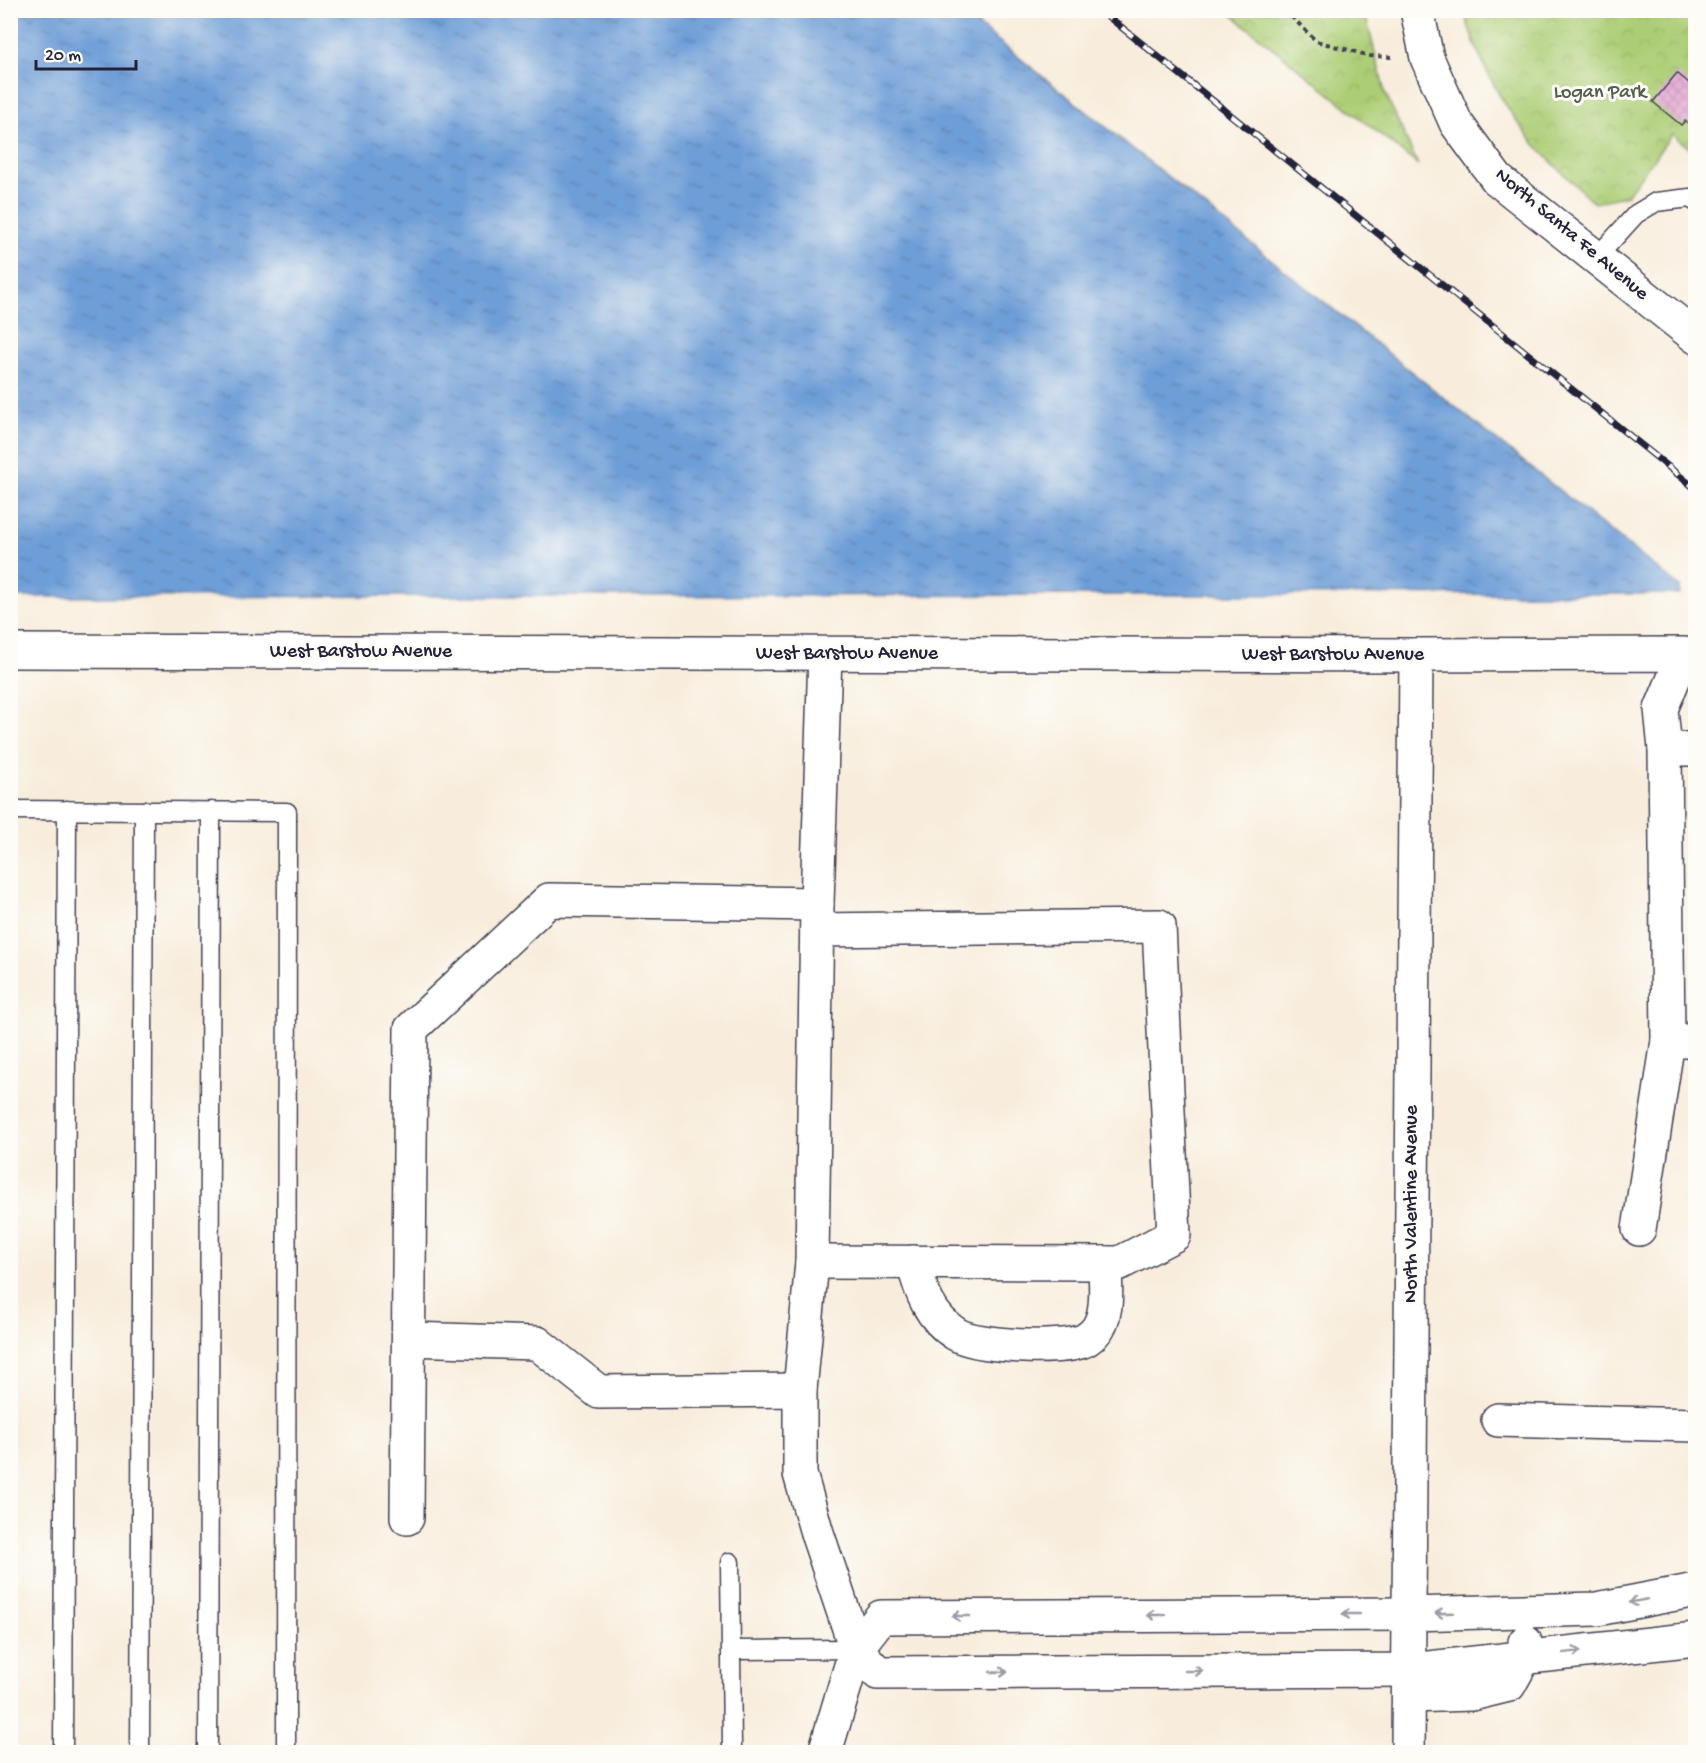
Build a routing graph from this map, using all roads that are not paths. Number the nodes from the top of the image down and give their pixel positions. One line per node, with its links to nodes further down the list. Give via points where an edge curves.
1 (1418, 10): 3 (street, North Santa Fe Avenue, via 1427,58 1456,123 1497,179)
2 (1695, 202): 3 (lane, via 1690,198 1656,202 1636,213)
3 (1596, 258): 4 (street, North Santa Fe Avenue)
4 (1695, 338)
5 (10, 651): 6 (street, West Barstow Avenue)
6 (825, 654): 7 (street, West Barstow Avenue); 13 (street)
7 (1416, 655): 8 (street, West Barstow Avenue, via 1684,654 1661,709); 27 (street, North Valentine Avenue)
8 (1680, 749): 14 (street)
9 (10, 810): 10 (lane)
10 (66, 810): 11 (lane); 34 (lane)
11 (144, 811): 12 (lane); 35 (lane)
12 (211, 811): 36 (lane); 37 (lane, via 287,812)
13 (817, 917): 16 (street); 18 (street, via 1159,926 1174,1235 1120,1263); 19 (street, via 549,900 411,1029)
14 (1682, 1041): 15 (street)
15 (1639, 1229)
16 (812, 1262): 17 (street); 20 (street)
17 (913, 1262): 18 (street); 18 (street, via 921,1291 935,1316 957,1335 995,1345 1038,1346 1083,1341 1095,1332 1103,1315)
18 (1105, 1263)
19 (409, 1339): 20 (street, via 537,1342 599,1392); 23 (street)
20 (800, 1390): 29 (street, via 801,1474)
21 (1498, 1420): 22 (street)
22 (1695, 1425)
23 (407, 1518)
24 (730, 1562): 30 (lane)
25 (1695, 1590): 26 (street, one-way to 26, via 1597,1609)
26 (1527, 1610): 27 (street, one-way to 27); 31 (street)
27 (1409, 1614): 29 (street, one-way to 29, via 881,1617); 32 (street, North Valentine Avenue)
28 (1695, 1639): 31 (street, one-way to 28)
29 (856, 1649): 30 (lane); 32 (street, one-way to 32, via 878,1672); 38 (street)
30 (732, 1650): 33 (lane)
31 (1524, 1658): 32 (street)
32 (1410, 1683): 39 (street, North Valentine Avenue)
33 (732, 1748)
34 (63, 1752)
35 (140, 1752)
36 (208, 1752)
37 (286, 1752)
38 (825, 1752)
39 (1408, 1752)

